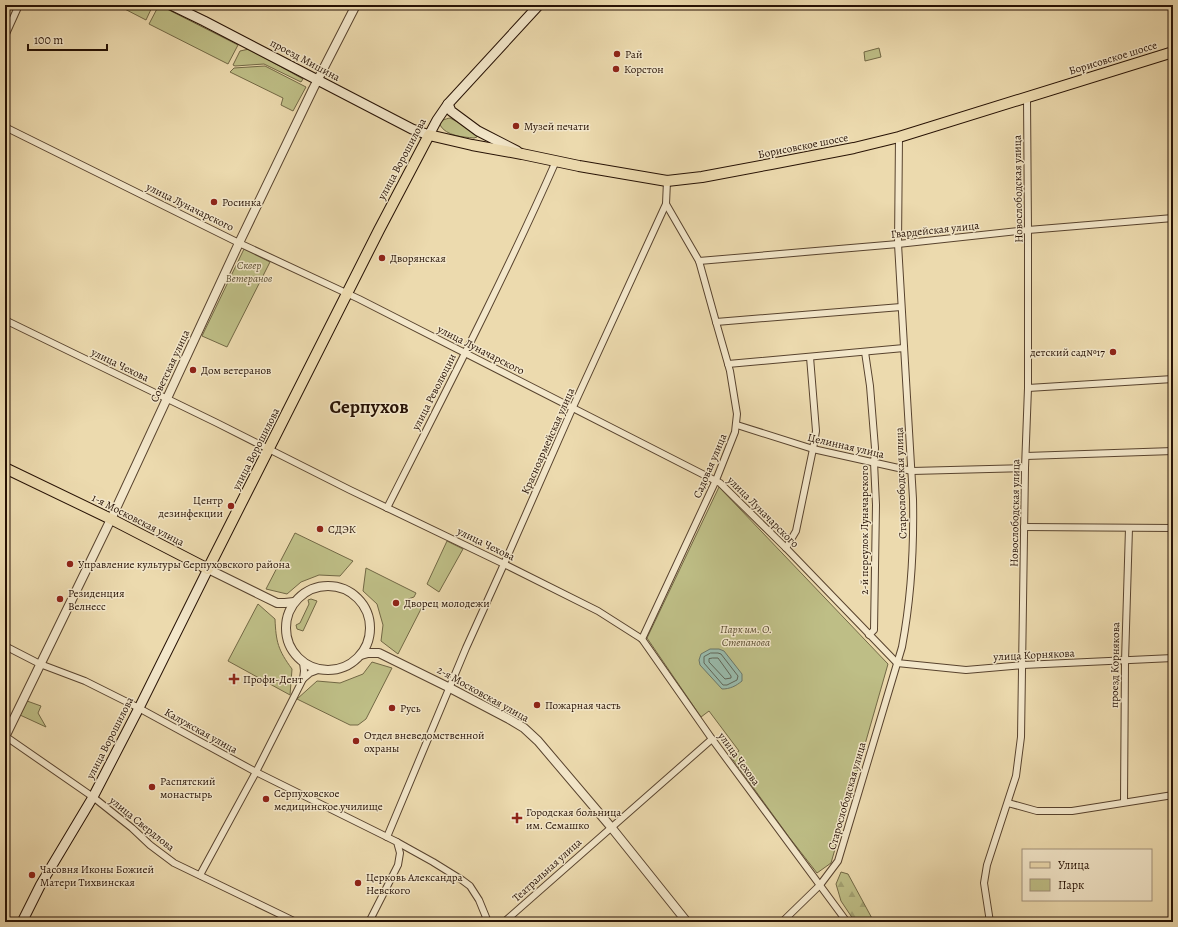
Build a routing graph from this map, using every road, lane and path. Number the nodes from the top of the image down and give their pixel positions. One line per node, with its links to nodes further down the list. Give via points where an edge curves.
1 (19, 5): 5 (street)
2 (172, 5): 7 (main road, проезд Мишина)
3 (356, 5): 7 (street, Советская улица)
4 (539, 5): 9 (main road, улица Ворошилова)
5 (5, 36)
6 (1173, 52): 8 (main road, Борисовское шоссе)
7 (317, 80): 12 (main road, проезд Мишина, via 412,129); 21 (street, Советская улица)
8 (1027, 98): 13 (main road, Борисовское шоссе); 20 (street, Новослободская улица)
9 (448, 104): 11 (main road, via 455,114); 12 (main road, улица Ворошилова)
10 (5, 127): 21 (street, улица Луначарского)
11 (478, 131): 14 (main road, via 479,139); 15 (main road)
12 (429, 135): 14 (main road, Борисовское шоссе); 24 (main road, улица Ворошилова)
13 (899, 137): 17 (main road, Борисовское шоссе, via 771,164); 22 (street, Старослободская улица)
14 (472, 145): 15 (main road, Борисовское шоссе)
15 (522, 154): 16 (main road, Борисовское шоссе)
16 (556, 161): 17 (main road, Борисовское шоссе); 30 (street, улица Революции)
17 (666, 181): 18 (street)
18 (666, 204): 23 (street, Садовая улица); 36 (street, Красноармейская улица)
19 (1173, 218): 20 (street, Гвардейская улица)
20 (1028, 230): 22 (street, Гвардейская улица); 34 (street, Новослободская улица)
21 (239, 243): 24 (street, улица Луначарского); 35 (street, Советская улица)
22 (898, 244): 23 (street, Гвардейская улица); 25 (street, Старослободская улица)
23 (699, 261): 27 (street, Садовая улица)
24 (347, 294): 30 (street, улица Луначарского); 39 (main road, улица Ворошилова)
25 (901, 307): 27 (street); 28 (street, Старослободская улица)
26 (5, 320): 35 (street, улица Чехова)
27 (716, 322): 32 (street, Садовая улица)
28 (904, 348): 29 (street); 45 (street, Старослободская улица)
29 (865, 352): 31 (street); 42 (street, 2-й переулок Луначарского, via 875,448)
30 (465, 353): 36 (street, улица Луначарского); 47 (street, улица Революции)
31 (810, 357): 32 (street); 38 (street, via 816,431)
32 (728, 364): 37 (street, Садовая улица)
33 (1173, 379): 34 (street)
34 (1028, 388): 41 (street, Новослободская улица)
35 (167, 400): 39 (street, улица Чехова); 48 (street, Советская улица)
36 (573, 407): 46 (street, улица Луначарского); 53 (street, Красноармейская улица)
37 (737, 425): 38 (street, Целинная улица); 46 (street, Садовая улица)
38 (813, 449): 42 (street, Целинная улица); 52 (street, via 796,532)
39 (269, 450): 47 (street, улица Чехова); 54 (main road, улица Ворошилова)
40 (1173, 450): 41 (street)
41 (1026, 456): 44 (street, Новослободская улица)
42 (874, 462): 45 (street, Целинная улица); 58 (street, 2-й переулок Луначарского, via 874,630)
43 (5, 468): 48 (main road, 1-я Московская улица)
44 (1025, 468): 45 (street, Целинная улица); 49 (street, Новослободская улица)
45 (912, 471): 67 (street, Старослободская улица, via 914,532 907,619)
46 (716, 480): 52 (street, улица Луначарского); 60 (street, Садовая улица)
47 (387, 508): 53 (street, улица Чехова)
48 (111, 519): 54 (main road, 1-я Московская улица); 68 (street, Советская улица)
49 (1024, 527): 50 (street); 69 (street, Новослободская улица)
50 (1129, 528): 51 (street); 65 (street, проезд Корнякова)
51 (1173, 528)
52 (786, 548): 58 (street, улица Луначарского)
53 (504, 564): 60 (street, улица Чехова, via 598,611); 72 (street, Красноармейская улица)
54 (208, 569): 56 (street, 1-я Московская улица); 73 (main road, улица Ворошилова)
55 (294, 602): 56 (street); 57 (street); 59 (street, via 308,590 317,587 336,586 348,590 363,603 367,611 371,630)
56 (277, 603): 57 (street)
57 (287, 616): 66 (street, via 287,642)
58 (869, 635): 67 (street, улица Луначарского)
59 (369, 638): 62 (street); 63 (street)
60 (642, 639): 75 (street, улица Чехова)
61 (5, 646): 68 (street, Калужская улица)
62 (379, 653): 63 (street); 72 (street, 2-я Московская улица)
63 (361, 655): 70 (street, via 352,663 338,669)
64 (1173, 658): 65 (street, улица Корнякова)
65 (1125, 661): 69 (street, улица Корнякова); 79 (street, проезд Корнякова)
66 (303, 662): 70 (street); 71 (street)
67 (896, 663): 69 (street, улица Корнякова, via 966,670); 85 (street, Старослободская улица, via 838,861)
68 (40, 664): 73 (street, Калужская улица, via 85,681); 74 (street, Советская улица)
69 (1023, 665): 80 (street, Новослободская улица, via 1021,737 1016,776)
70 (318, 670): 71 (street)
71 (303, 679): 76 (street)
72 (448, 687): 81 (street, 2-я Московская улица, via 524,728); 82 (street, Красноармейская улица)
73 (139, 708): 76 (street, Калужская улица); 78 (main road, улица Ворошилова)
74 (5, 736): 78 (street, улица Свердлова)
75 (712, 739): 81 (street, Театральная улица); 85 (street, улица Чехова)
76 (256, 772): 82 (street, Калужская улица); 84 (street)
77 (1173, 795): 79 (street)
78 (93, 797): 84 (street, улица Свердлова, via 174,863); 86 (main road, улица Ворошилова, via 41,884)
79 (1124, 802): 80 (street, via 1072,811 1037,811)
80 (1008, 803): 94 (street, Новослободская улица, via 987,865 984,883)
81 (611, 827): 90 (street, Театральная улица); 91 (street, 2-я Московская улица)
82 (387, 837): 83 (street, Калужская улица)
83 (396, 842): 88 (street, via 400,854 398,864); 89 (street, via 470,886)
84 (200, 875): 87 (street, улица Свердлова)
85 (820, 885): 92 (street, Старослободская улица); 93 (street, улица Чехова)
86 (22, 922)
87 (296, 922)
88 (369, 922)
89 (488, 922)
90 (504, 922)
91 (687, 922)
92 (782, 922)
93 (847, 922)
94 (990, 922)

